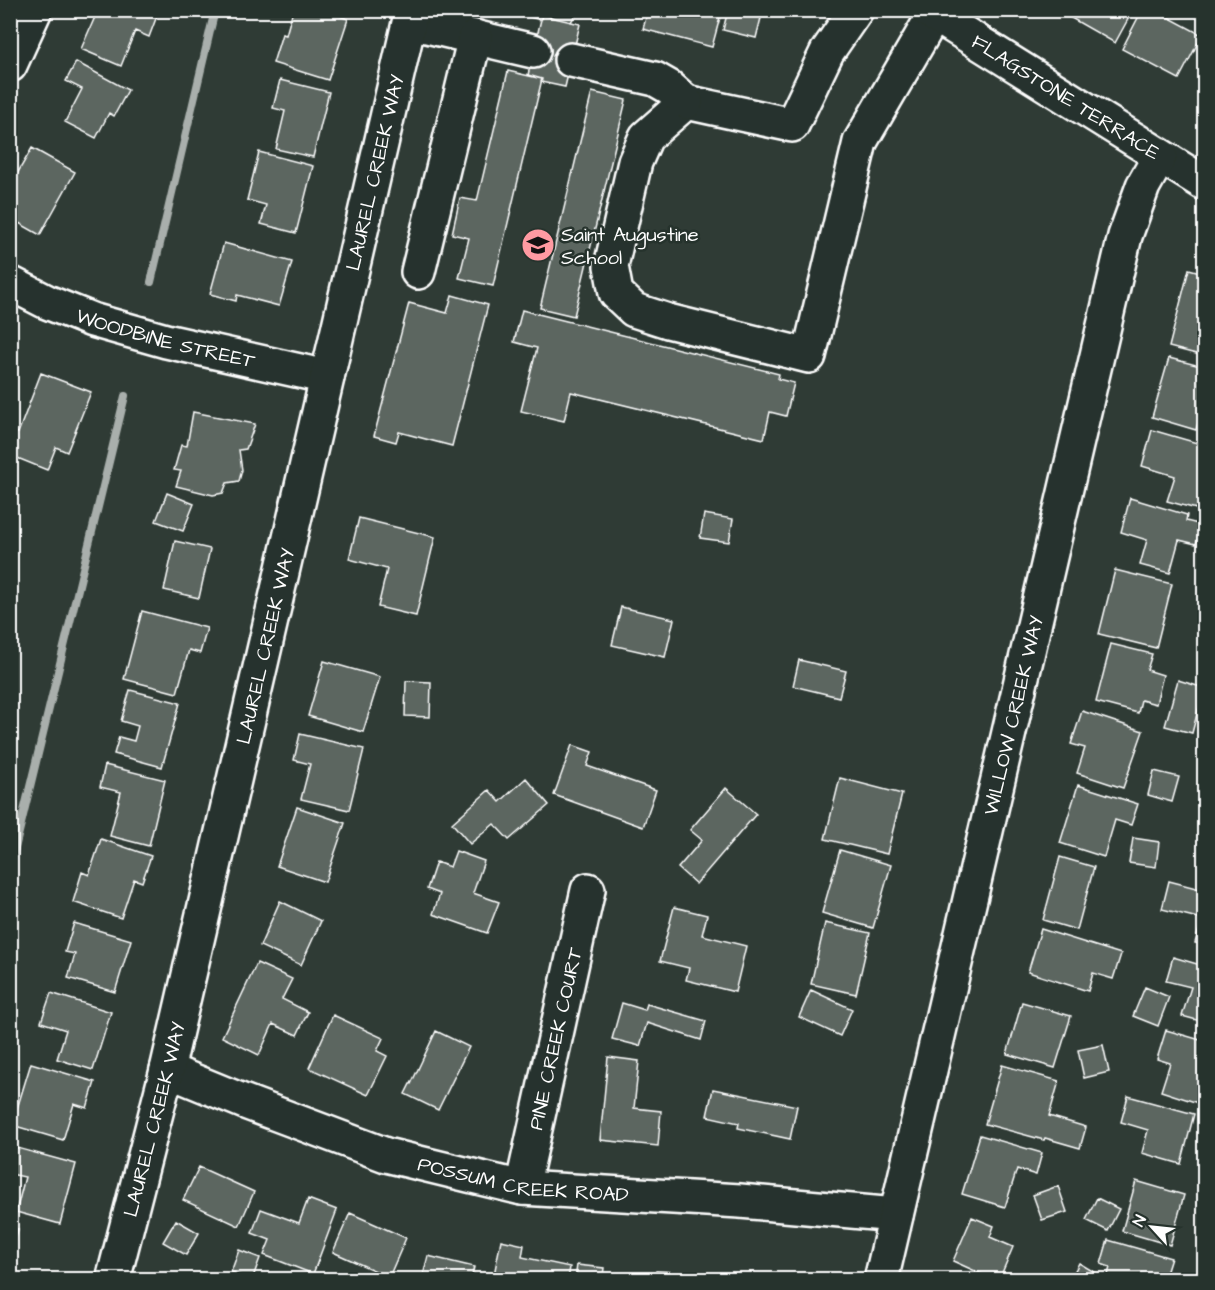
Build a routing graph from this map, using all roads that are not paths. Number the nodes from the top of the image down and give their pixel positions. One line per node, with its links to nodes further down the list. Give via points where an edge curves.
1 (35, 10): 8 (street)
2 (856, 10): 9 (street, via 827,52 792,125)
3 (930, 13): 9 (street, via 860,142 809,356 634,310 616,293 611,266 634,162 646,137); 10 (street, FLAGSTONE TERRACE)
4 (411, 16): 5 (street); 14 (street, LAUREL CREEK WAY)
5 (475, 37): 6 (street); 12 (street)
6 (533, 51)
7 (571, 60): 9 (street, via 655,80)
8 (10, 64)
9 (686, 102)
10 (1160, 156): 11 (street, FLAGSTONE TERRACE); 18 (street, WILLOW CREEK WAY, via 1143,186 1125,236)
11 (1204, 183)
12 (418, 272)
13 (10, 283): 14 (street, WOODBINE STREET, via 92,320)
14 (327, 377): 16 (street, LAUREL CREEK WAY)
15 (588, 890): 17 (street, PINE CREEK COURT)
16 (167, 1070): 17 (street, POSSUM CREEK ROAD, via 386,1155); 19 (street, LAUREL CREEK WAY)
17 (522, 1188): 18 (street, POSSUM CREEK ROAD)
18 (896, 1215): 20 (street, WILLOW CREEK WAY)
19 (113, 1280)
20 (881, 1280)

